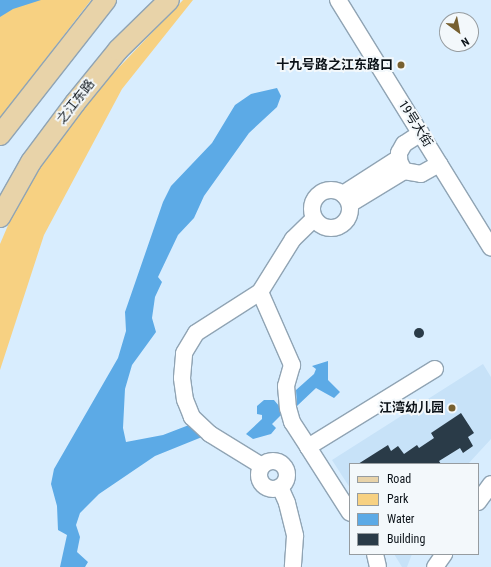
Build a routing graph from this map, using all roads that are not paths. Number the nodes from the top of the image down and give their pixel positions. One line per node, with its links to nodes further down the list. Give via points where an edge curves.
1 (106, 0): 7 (main road)
2 (158, 0): 5 (main road, via 107,55)
3 (169, 0): 5 (main road, 之江东路)
4 (338, 0): 6 (street, 19号大街)
5 (105, 66): 11 (main road, 之江东路, via 31,162)
6 (421, 133): 8 (street, via 404,144); 9 (street, 19号大街)
7 (0, 135)
8 (402, 164): 9 (street, via 421,174); 10 (street)
9 (440, 164): 13 (street, 19号大街)
10 (346, 199): 12 (street, via 331,190 318,195 312,206); 12 (street, via 346,221 336,228 324,227)
11 (0, 217)
12 (314, 219): 14 (street, via 293,239)
13 (491, 248)
14 (260, 292): 16 (street, via 292,365 286,386 288,408 292,422); 22 (street, via 196,333 184,353 182,378 185,400 192,417 210,434 262,466 274,461 285,468 287,476 280,487 288,503 296,536)
15 (436, 369): 16 (street)
16 (308, 447): 19 (street)
17 (491, 484): 18 (street)
18 (479, 501)
19 (349, 511)
20 (375, 555): 23 (street)
21 (443, 555): 24 (street)
22 (293, 567)
23 (378, 567)
24 (435, 567)

